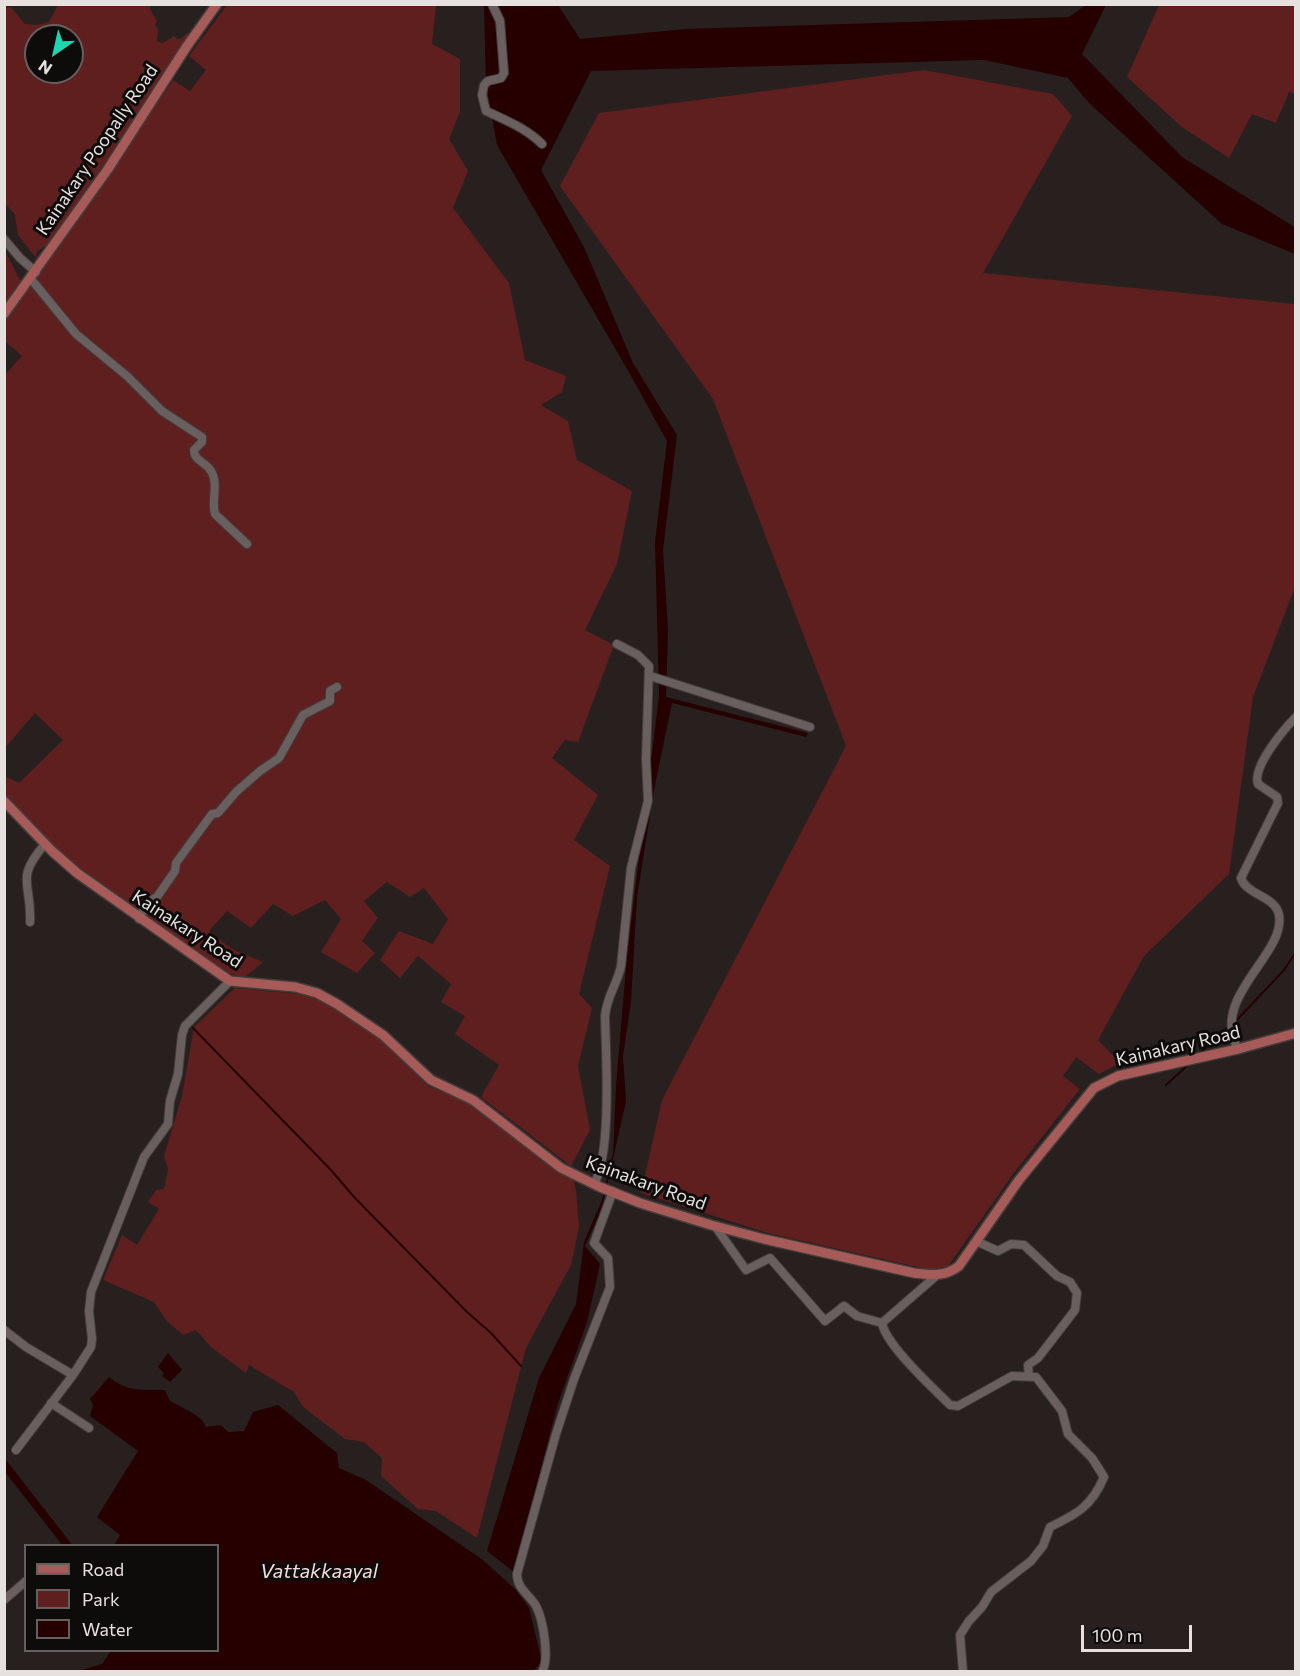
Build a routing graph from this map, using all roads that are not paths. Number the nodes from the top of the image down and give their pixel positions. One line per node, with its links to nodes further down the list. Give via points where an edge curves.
1 (217, 4): 5 (main road, Kainakary Poopally Road)
2 (492, 4): 3 (street, via 500,21 504,73 484,85 486,111 515,124)
3 (542, 144)
4 (4, 239): 5 (street)
5 (33, 275): 6 (main road, Kainakary Poopally Road); 7 (street, via 76,334 162,411 202,437 194,454 213,477 215,514)
6 (4, 314)
7 (247, 544)
8 (617, 644): 9 (street, via 644,660)
9 (650, 676): 12 (street); 20 (street, via 648,801 631,868 621,966 606,1001 606,1119)
10 (337, 687): 15 (street, via 330,691 329,702 303,715 279,758 236,792 218,813 212,814 176,862 175,871 158,897 147,903)
11 (1296, 717): 19 (street, via 1271,748 1257,777 1258,784 1274,794 1278,803 1241,878 1277,908 1279,928 1236,1004)
12 (810, 727)
13 (4, 801): 14 (main road, Kainakary Road)
14 (45, 844): 15 (main road, Kainakary Road, via 76,873); 16 (street, via 28,867)
15 (139, 919): 17 (main road, Kainakary Road)
16 (30, 922)
17 (230, 981): 20 (main road, Kainakary Road, via 295,987 337,1004 383,1035 431,1080 473,1100 561,1168); 27 (street, via 185,1026 168,1124 144,1156 95,1281 89,1311 91,1347)
18 (1296, 1033): 19 (main road, Kainakary Road)
19 (1236, 1050): 23 (main road, Kainakary Road, via 1118,1076 1094,1088 1019,1180)
20 (597, 1186): 21 (main road, Kainakary Road)
21 (612, 1191): 22 (main road, Kainakary Road); 34 (street, via 594,1244 608,1258 610,1287 563,1412 517,1574 521,1588 539,1614 546,1661)
22 (715, 1226): 24 (main road, Kainakary Road); 25 (street, via 746,1270 770,1258 825,1322 844,1306 857,1316)
23 (978, 1242): 24 (main road, Kainakary Road, via 953,1271); 28 (street, via 998,1251 1011,1244 1024,1245 1057,1276 1070,1282 1077,1293 1075,1311 1028,1365)
24 (936, 1276): 25 (street)
25 (882, 1323): 28 (street, via 884,1332 905,1358 950,1405 958,1406 1012,1376)
26 (4, 1330): 27 (street)
27 (73, 1375): 29 (street)
28 (1029, 1376): 35 (street, via 1036,1377 1062,1411 1068,1434 1104,1477 1094,1499 1050,1527 1043,1546 1031,1561 992,1592 969,1621 960,1635)
29 (51, 1403): 30 (street); 31 (street)
30 (89, 1428)
31 (16, 1450)
32 (24, 1583): 33 (street)
33 (4, 1600)
34 (542, 1671)
35 (963, 1671)

